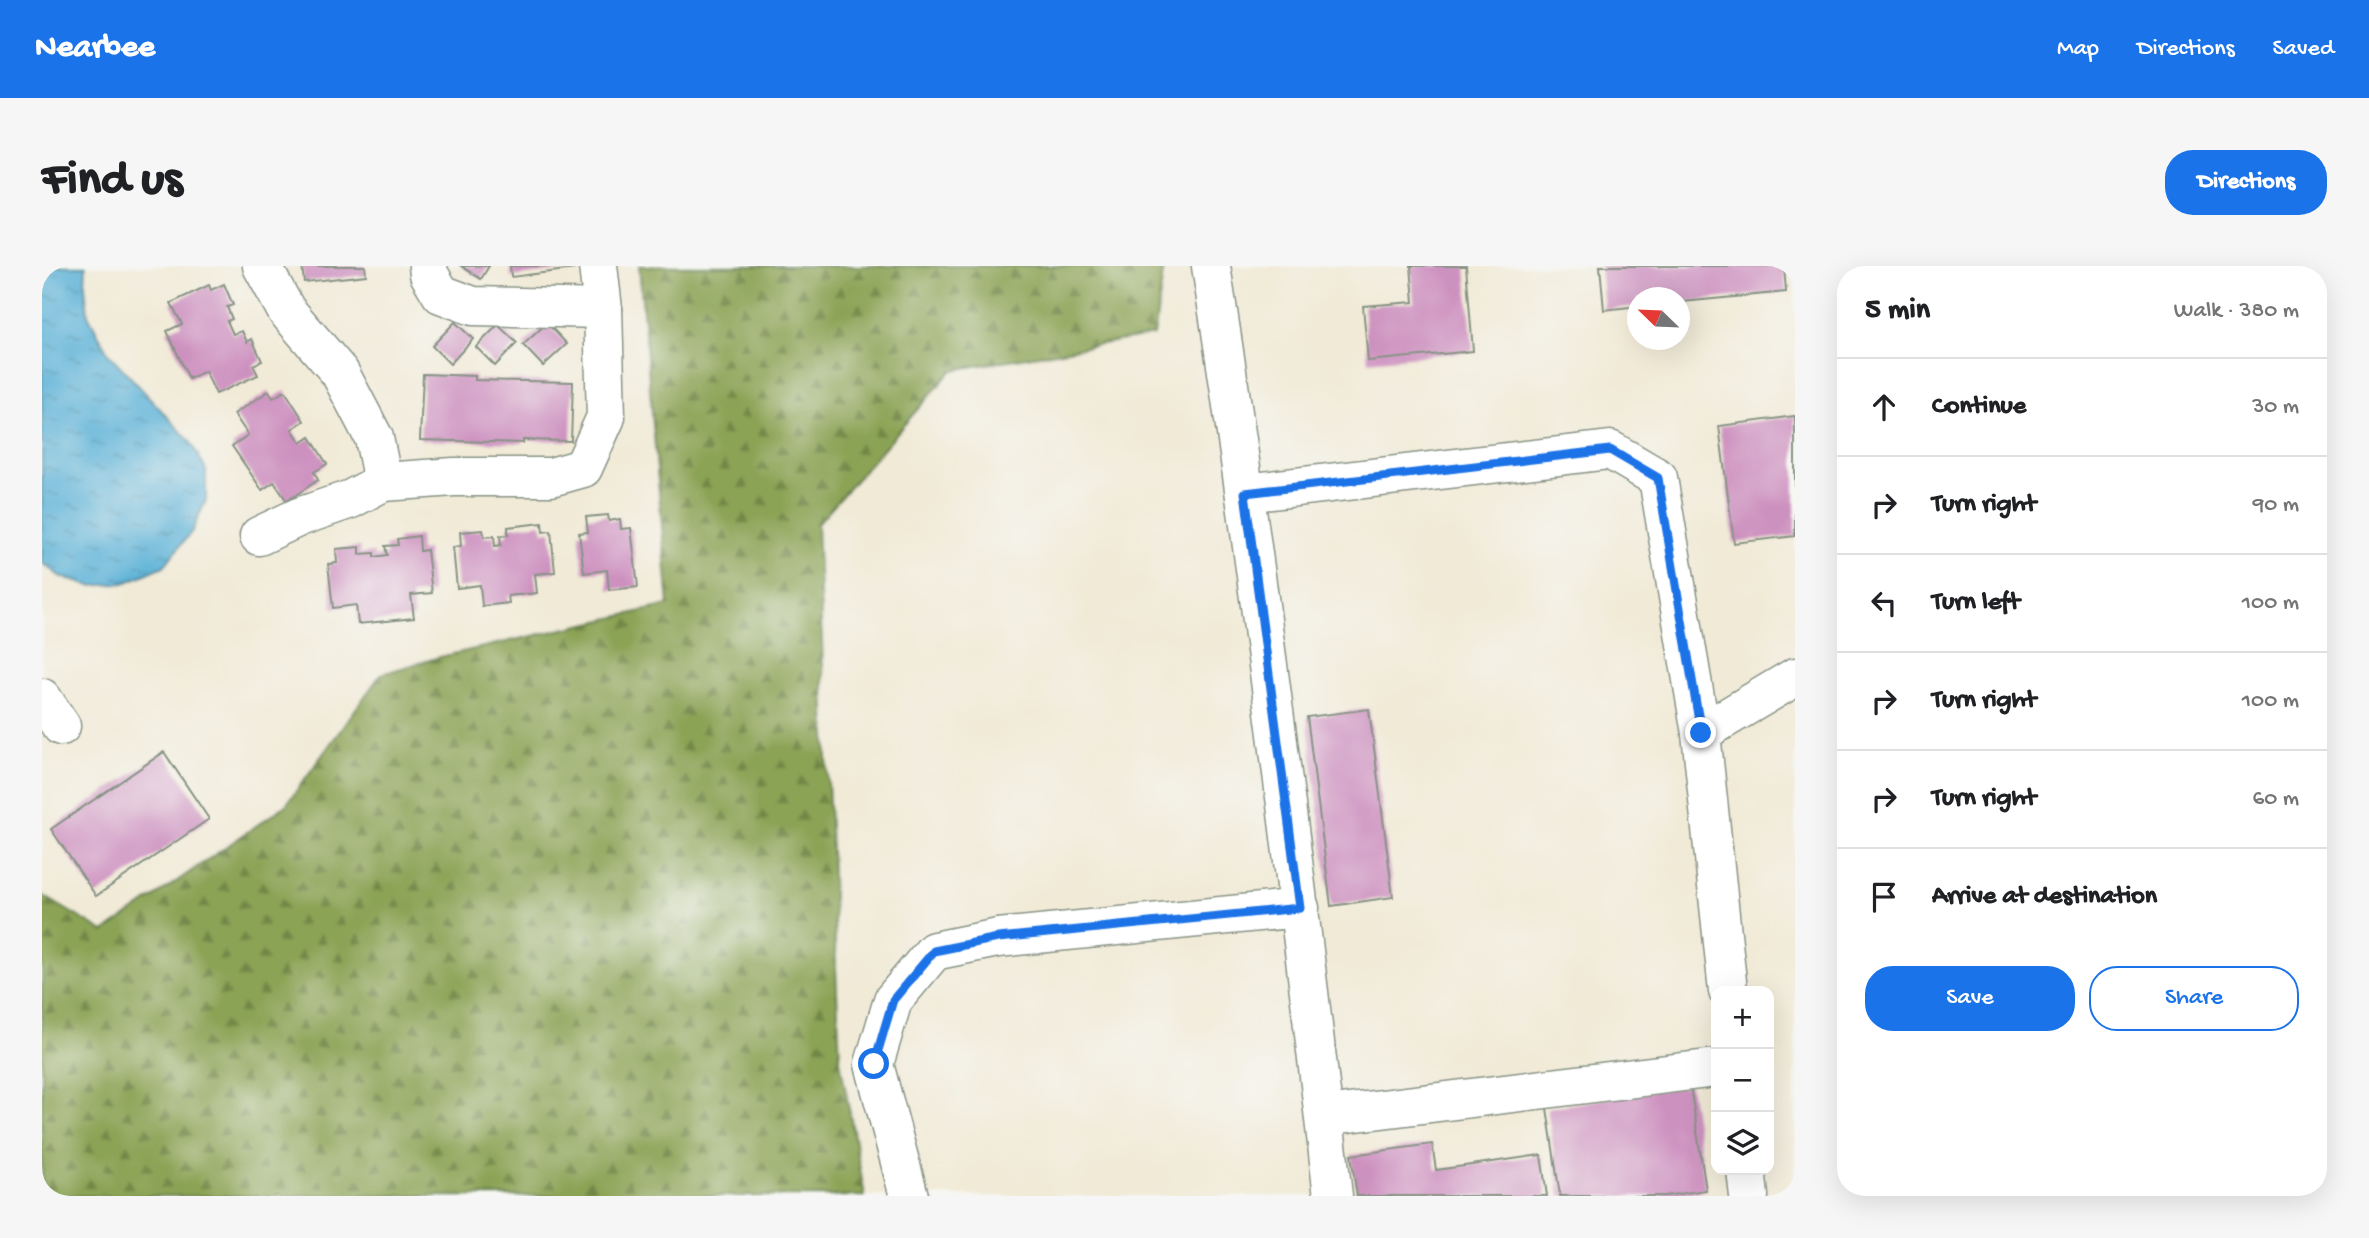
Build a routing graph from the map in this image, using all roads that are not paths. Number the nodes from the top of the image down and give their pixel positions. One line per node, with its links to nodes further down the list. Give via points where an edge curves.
1 (262, 266): 6 (street, via 286,310 340,373 374,438)
2 (428, 266): 5 (street, via 441,294 473,306)
3 (598, 266): 5 (street)
4 (1211, 266): 7 (street)
5 (603, 309): 6 (street, via 606,417 583,468 551,477)
6 (383, 482): 8 (street)
7 (1245, 493): 10 (street, via 1610,450 1658,478); 11 (street)
8 (259, 536)
9 (1795, 677): 10 (street)
10 (1701, 733): 12 (street)
11 (1300, 908): 14 (street); 16 (street, via 998,938 934,951 893,1000 874,1064)
12 (1727, 986)
13 (1711, 1069): 14 (street)
14 (1324, 1116): 17 (street)
15 (1747, 1175): 18 (street)
16 (909, 1196)
17 (1333, 1196)
18 (1749, 1196)

